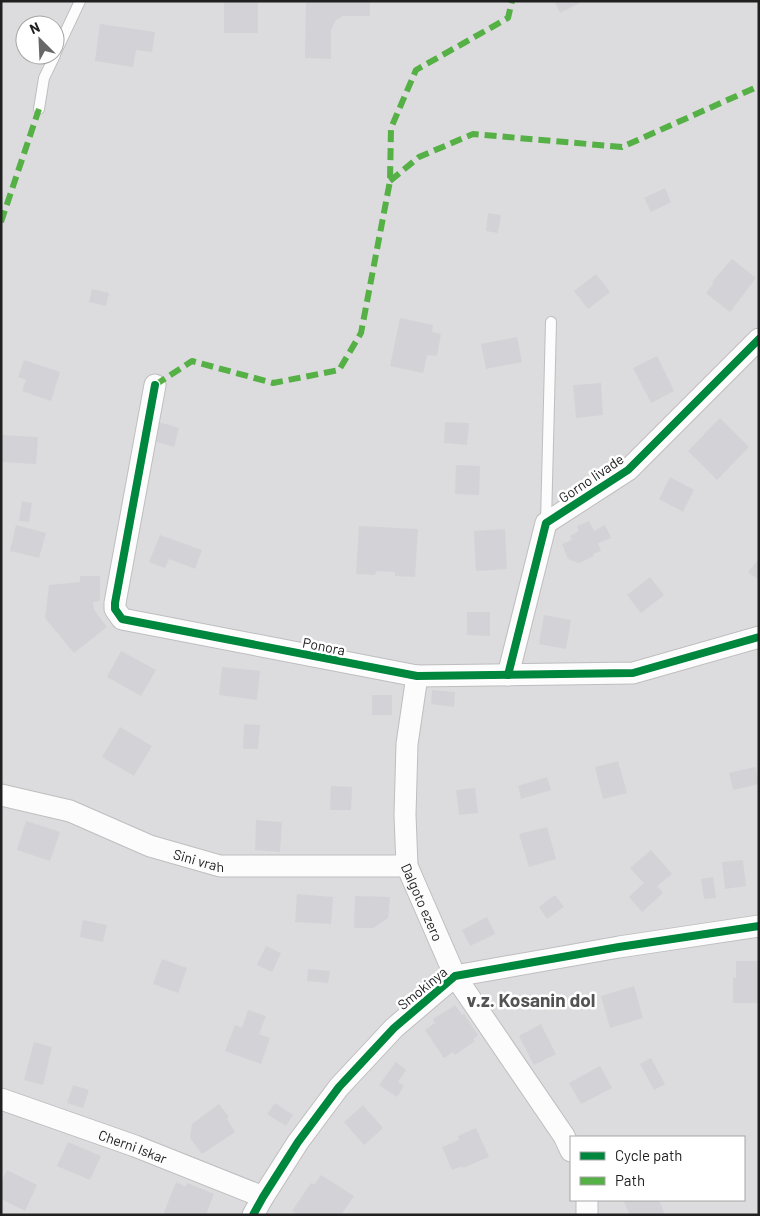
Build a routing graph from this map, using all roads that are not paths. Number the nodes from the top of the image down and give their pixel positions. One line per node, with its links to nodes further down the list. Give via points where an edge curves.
1 (80, 1): 2 (lane)
2 (65, 33)
3 (50, 65): 4 (lane, via 44,78)
4 (39, 109)
5 (551, 322): 8 (lane)
6 (759, 339): 8 (street, Gorno livade, via 628,470)
7 (155, 385): 11 (street, Ponora, via 115,603 118,615 128,621)
8 (546, 523): 10 (street)
9 (759, 636): 10 (street, Ponora, via 633,673)
10 (508, 675): 11 (street, Ponora)
11 (417, 676): 13 (street, Dalgoto ezero, via 407,744)
12 (1, 794): 13 (street, Sini vrah, via 70,811 150,846 220,866)
13 (407, 866): 15 (street, Dalgoto ezero)
14 (759, 926): 15 (street, Smokinya)
15 (455, 976): 17 (street, Dalgoto ezero); 19 (street, Smokinya, via 394,1028 340,1087 298,1142)
16 (1, 1099): 19 (street, Cherni Iskar, via 135,1146)
17 (570, 1149)
18 (587, 1201): 20 (street)
19 (258, 1206)
20 (587, 1215)

